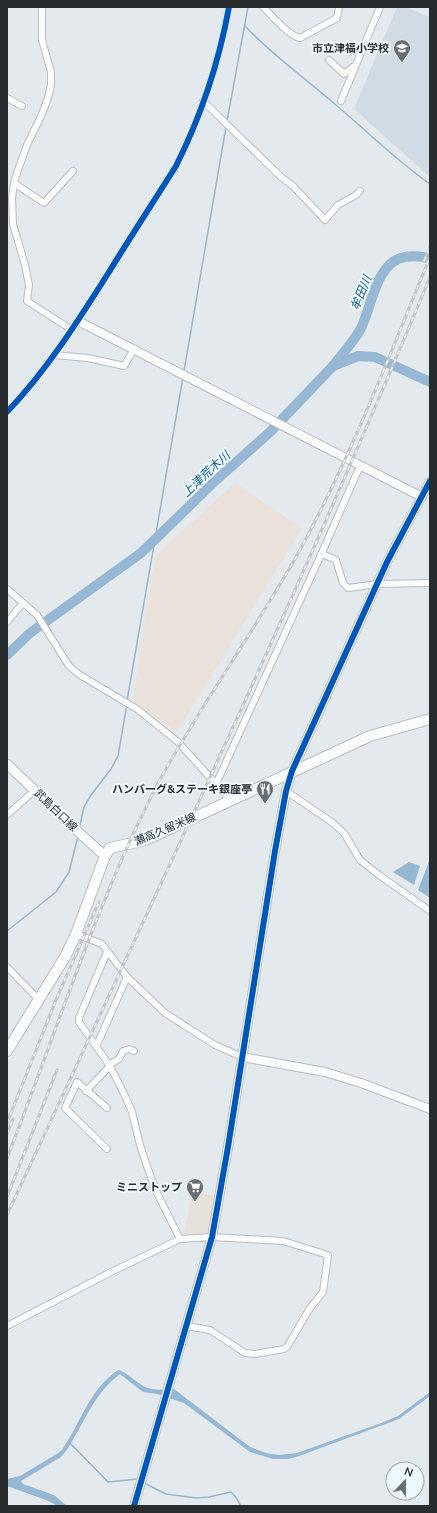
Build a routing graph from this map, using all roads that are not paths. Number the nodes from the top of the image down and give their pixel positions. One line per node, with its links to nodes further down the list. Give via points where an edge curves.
1 (42, 7): 13 (street, via 42,40 51,72 48,98 27,145)
2 (229, 7): 9 (street, via 223,42)
3 (263, 7): 4 (street, via 290,33 300,38 337,18)
4 (339, 7)
5 (380, 7): 7 (street)
6 (328, 60): 7 (street, via 344,74)
7 (356, 65): 10 (street)
8 (7, 98): 11 (street)
9 (203, 101): 14 (street, via 325,220 338,205); 15 (street, via 176,166)
10 (341, 101)
11 (22, 106)
12 (73, 171): 13 (street, via 44,203)
13 (14, 183): 16 (street, via 13,224 29,285 27,300)
14 (360, 191)
15 (78, 321): 16 (street); 17 (street)
16 (72, 330): 18 (street)
17 (134, 349): 18 (street, via 124,366 88,358); 20 (street)
18 (54, 356): 19 (street)
19 (7, 412)
20 (360, 466): 22 (street); 23 (street)
21 (430, 481): 22 (street)
22 (422, 497): 25 (street)
23 (322, 554): 25 (street, via 336,560 343,584 348,588); 32 (street)
24 (430, 582): 25 (street)
25 (376, 584): 31 (street)
26 (7, 589): 27 (street)
27 (23, 603): 28 (street); 32 (street, via 37,616 69,666 137,710 178,742)
28 (7, 622)
29 (430, 719): 31 (main road, 瀬高久留米線, via 370,736)
30 (7, 764): 33 (main road, 武島白口線)
31 (292, 771): 34 (street); 35 (main road, 瀬高久留米線)
32 (216, 784): 35 (street)
33 (35, 790): 36 (street); 37 (main road, 武島白口線)
34 (286, 791): 38 (street, via 334,823 344,833 360,860); 47 (street)
35 (230, 800): 37 (main road, 瀬高久留米線, via 142,841 110,848)
36 (7, 815)
37 (105, 856): 39 (main road)
38 (430, 911)
39 (76, 934): 40 (street, via 102,944); 43 (main road, via 62,962)
40 (108, 952): 42 (street); 44 (street, via 79,1018 79,1022)
41 (7, 968): 43 (street)
42 (127, 977): 44 (street); 47 (street, via 165,1013 215,1045)
43 (38, 999): 45 (main road)
44 (96, 1047): 48 (street)
45 (7, 1051)
46 (134, 1051): 48 (street, via 123,1051 119,1060)
47 (242, 1057): 51 (street, via 325,1072); 53 (street)
48 (109, 1066): 49 (street); 54 (street, via 127,1100 157,1193)
49 (86, 1091): 50 (street); 52 (street, via 77,1082 65,1108)
50 (106, 1108)
51 (430, 1109)
52 (107, 1149)
53 (212, 1237): 54 (street); 56 (street); 56 (street, via 283,1241 328,1255 323,1292 284,1349 255,1354 245,1353 210,1330)
54 (180, 1239): 55 (street)
55 (7, 1326)
56 (187, 1326): 57 (street)
57 (134, 1506)

